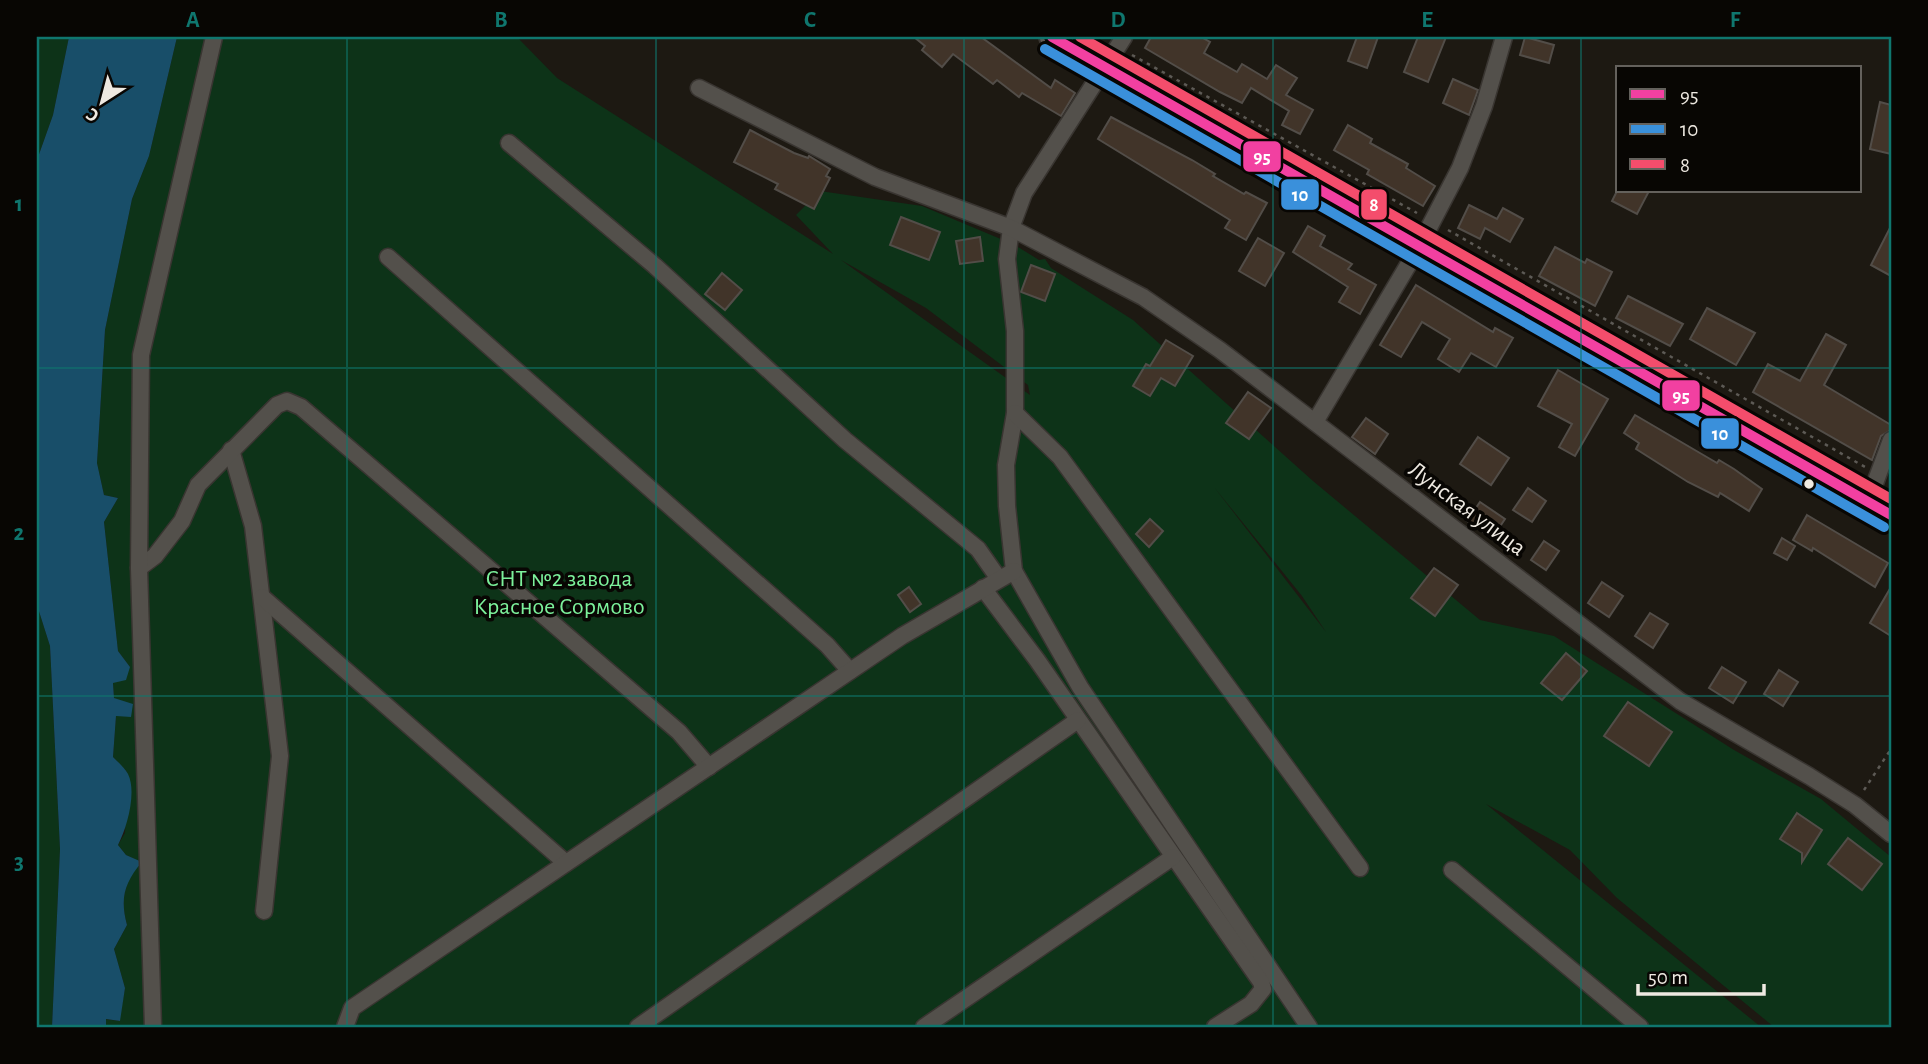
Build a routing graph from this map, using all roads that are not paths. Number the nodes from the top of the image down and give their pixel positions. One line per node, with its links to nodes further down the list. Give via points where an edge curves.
1 (214, 37): 16 (street, via 141,355)
2 (1052, 37): 4 (main road)
3 (1504, 37): 8 (street, via 1460,168)
4 (1116, 50): 7 (street, via 1024,193); 8 (main road)
5 (699, 88): 7 (street, Лунская улица, via 875,177)
6 (509, 143): 17 (street, via 655,266 845,440)
7 (1011, 228): 10 (street, via 1007,259 1015,331); 11 (street, Лунская улица, via 1143,297)
8 (1420, 245): 11 (street); 14 (main road)
9 (388, 257): 20 (street, via 827,645)
10 (1015, 413): 17 (street, via 1006,465); 26 (street, via 1060,457)
11 (1315, 422): 23 (street, Лунская улица, via 1680,701 1854,805)
12 (1891, 440): 14 (street)
13 (231, 450): 16 (street, via 198,485 182,522); 19 (street, via 253,526); 22 (street, via 277,405 287,401 301,407 679,732)
14 (1868, 502): 15 (main road)
15 (1891, 515)
16 (139, 568): 29 (street)
17 (1007, 575): 18 (street); 34 (street)
18 (983, 588): 20 (street); 21 (street)
19 (262, 597): 25 (street); 28 (street, via 280,756)
20 (850, 671): 22 (street)
21 (1079, 720): 24 (street); 31 (street)
22 (709, 767): 25 (street)
23 (1891, 834)
24 (1173, 857): 32 (street); 33 (street, via 1263,989 1251,1004)
25 (566, 863): 30 (street, via 352,1008)
26 (1360, 868)
27 (1452, 870): 35 (street)
28 (264, 911)
29 (153, 1027)
30 (345, 1027)
31 (638, 1027)
32 (924, 1027)
33 (1216, 1027)
34 (1309, 1027)
35 (1640, 1027)

